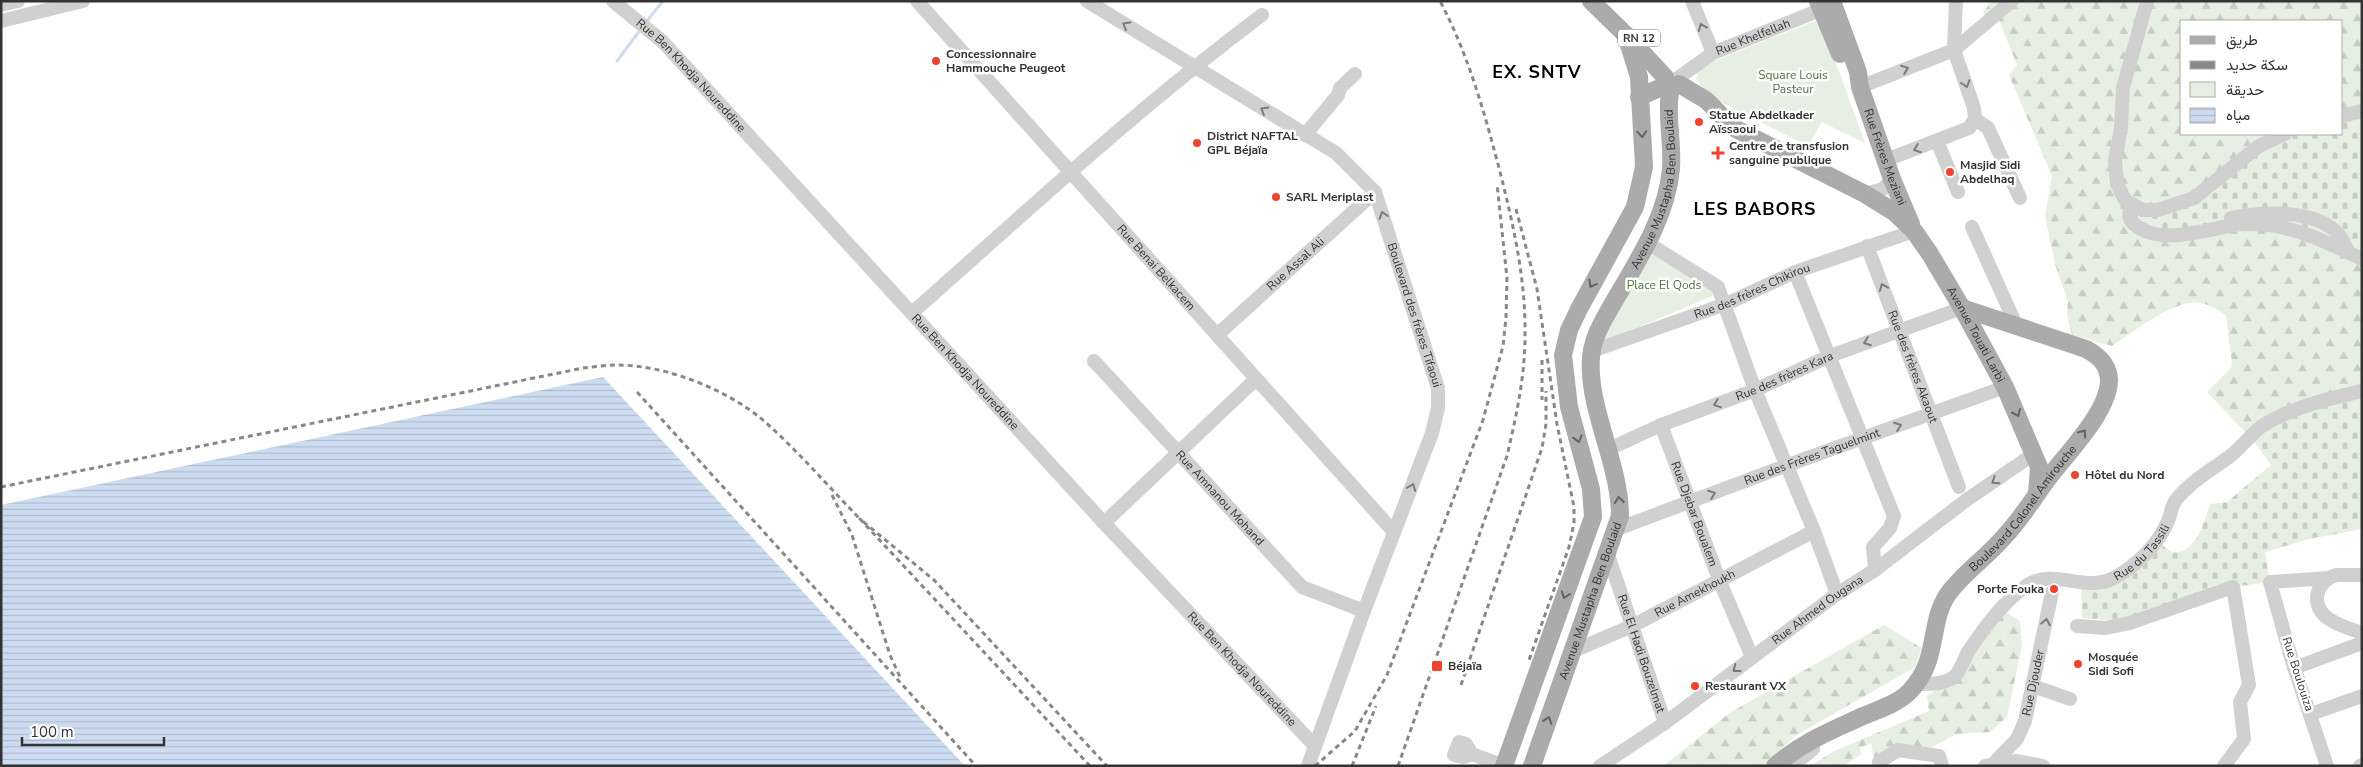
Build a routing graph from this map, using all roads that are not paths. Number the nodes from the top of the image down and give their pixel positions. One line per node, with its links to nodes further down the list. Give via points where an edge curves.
1 (18, 1): 13 (street)
2 (83, 1): 16 (street)
3 (613, 1): 47 (street, Rue Ben Khodja Noureddine, via 663,42)
4 (917, 1): 32 (street, Rue Benai Belkacem)
5 (1087, 1): 20 (street, Boulevard des frères Tifaoui, one-way to 5)
6 (1591, 1): 17 (main road, RN 12)
7 (1604, 1): 22 (main road, RN 12)
8 (1692, 1): 19 (street, one-way to 8)
9 (1956, 1): 18 (street)
10 (2012, 1): 14 (street)
11 (2147, 1): 38 (street, via 2123,88 2115,161 2117,184 2125,200)
12 (1826, 4): 19 (street, Rue Khelfellah); 23 (main road, Rue Frères Meziani, via 1858,72)
13 (1, 5)
14 (1996, 8): 18 (street)
15 (1262, 15): 20 (street)
16 (1, 21)
17 (1626, 35): 22 (main road, RN 12); 24 (main road, Avenue Mustapha Ben Boulaid, via 1639,77)
18 (1954, 50): 23 (street, one-way to 18); 27 (street, one-way to 27)
19 (1713, 53): 22 (street, Rue Khelfellah)
20 (1193, 67): 28 (street, Boulevard des frères Tifaoui, one-way to 20); 32 (street)
21 (1355, 74): 28 (street, via 1340,88 1338,95)
22 (1671, 82): 24 (main road, Avenue Mustapha Ben Boulaid); 36 (main road, Avenue Touati Larbi, via 1706,100 1734,128); 41 (main road, Avenue Mustapha Ben Boulaid, via 1667,111 1671,168 1660,216)
23 (1859, 85): 31 (main road, Rue Frères Meziani)
24 (1639, 97): 100 (main road, Avenue Mustapha Ben Boulaid, one-way to 100, via 1644,167 1635,207 1579,309 1569,330 1563,355 1569,406 1590,489 1593,517)
25 (2362, 111): 26 (street)
26 (2343, 116)
27 (1976, 121): 30 (street, via 1969,128); 37 (street, via 1988,128)
28 (1305, 135): 34 (street, Boulevard des frères Tifaoui, via 1336,154)
29 (2283, 135): 38 (street, via 2258,146 2194,198 2158,210 2143,210)
30 (1937, 142): 31 (street, one-way to 31); 35 (street)
31 (1886, 160): 33 (main road, Rue Frères Meziani)
32 (1070, 172): 47 (street); 50 (street, Rue Benai Belkacem)
33 (1892, 179): 36 (street, via 1883,189); 40 (main road, Rue Frères Meziani)
34 (1374, 192): 50 (street, Rue Assal Ali); 72 (street, Boulevard des frères Tifaoui, one-way to 34, via 1432,433 1438,408 1438,388)
35 (1958, 192)
36 (1865, 194): 40 (main road, Avenue Touati Larbi, via 1894,212)
37 (2020, 198)
38 (2132, 204): 43 (street, via 2129,209 2132,223 2153,233 2183,234 2244,224 2270,226 2292,231)
39 (1972, 226): 48 (street)
40 (1914, 231): 42 (street, Rue des frères Chikirou); 46 (main road, Avenue Touati Larbi)
41 (1646, 242): 45 (street, via 1718,287); 51 (main road, Avenue Mustapha Ben Boulaid, via 1603,321)
42 (1867, 246): 44 (street, Rue des frères Chikirou); 49 (street, Rue des frères Akaout, one-way to 42)
43 (2362, 259)
44 (1795, 272): 45 (street, Rue des frères Chikirou); 52 (street)
45 (1726, 304): 51 (street, Rue des frères Chikirou); 56 (street)
46 (1962, 308): 48 (main road, Boulevard Colonel Amirouche); 49 (street, Rue des frères Kara); 55 (main road, Avenue Touati Larbi)
47 (912, 314): 69 (street, Rue Ben Khodja Noureddine)
48 (2017, 327): 64 (main road, Boulevard Colonel Amirouche, one-way to 48, via 2106,395 2109,380 2106,366 2086,349)
49 (1900, 330): 52 (street, Rue des frères Kara, one-way to 52); 58 (street, Rue des frères Akaout)
50 (1217, 335): 54 (street, Rue Benai Belkacem)
51 (1592, 351): 61 (main road, Avenue Mustapha Ben Boulaid, via 1591,376)
52 (1830, 356): 56 (street, Rue des frères Kara); 60 (street)
53 (1094, 361): 62 (street, Rue Amnanou Mohand)
54 (1256, 378): 62 (street); 72 (street, Rue Benai Belkacem)
55 (2005, 387): 58 (street, Rue des Frères Taguelmint); 63 (main road, Avenue Touati Larbi, one-way to 63)
56 (1754, 390): 59 (street, Rue des frères Kara, one-way to 59); 65 (street)
57 (2362, 391): 78 (street, Rue du Tassili, via 2285,413 2261,427 2176,500 2158,539 2135,564 2113,578 2099,584)
58 (1932, 414): 60 (street, Rue des Frères Taguelmint, one-way to 58); 66 (street, Rue des frères Akaout)
59 (1661, 425): 61 (street, Rue des frères Kara); 68 (street, Rue Djebar Boualem)
60 (1863, 439): 65 (street, Rue des Frères Taguelmint); 74 (street, via 1894,516 1890,528 1873,547)
61 (1608, 449): 70 (main road, Avenue Mustapha Ben Boulaid, one-way to 61, via 1620,503)
62 (1180, 452): 69 (street); 80 (street, Rue Amnanou Mohand, via 1302,587)
63 (2035, 453): 64 (main road, via 2044,465); 67 (main road, Avenue Touati Larbi, via 2040,467); 74 (street, Rue Ahmed Ougana, one-way to 74, via 1965,501)
64 (2061, 464): 67 (main road, Boulevard Colonel Amirouche)
65 (1785, 466): 68 (street, Rue des Frères Taguelmint, one-way to 65); 71 (street)
66 (1959, 487)
67 (2034, 501): 88 (main road, Boulevard Colonel Amirouche, via 2004,538 1948,594 1940,612 1932,652 1924,674)
68 (1691, 502): 70 (street, Rue des Frères Taguelmint); 77 (street, Rue Djebar Boualem)
69 (1104, 523): 95 (street, Rue Ben Khodja Noureddine)
70 (1617, 529): 73 (main road, Avenue Mustapha Ben Boulaid)
71 (1814, 531): 77 (street, Rue Amekhoukh); 79 (street)
72 (1394, 532): 80 (street, Boulevard des frères Tifaoui)
73 (1608, 555): 81 (street, Rue El Hadi Bouzelmat); 85 (main road, Avenue Mustapha Ben Boulaid)
74 (1875, 570): 79 (street, Rue Ahmed Ougana)
75 (2362, 576): 76 (street, via 2336,575)
76 (2329, 578): 83 (street, via 2319,588 2318,606 2329,619); 87 (street, Rue Boulouiza, via 2270,582)
77 (1720, 582): 81 (street, Rue Amekhoukh); 86 (street, Rue Djebar Boualem)
78 (2053, 586): 88 (street, Rue du Tassili, via 2036,581 2026,586 1998,612 1956,675 1931,685); 89 (street, Rue Djouder, one-way to 78)
79 (1837, 594): 86 (street, Rue Ahmed Ougana)
80 (1364, 611): 95 (street, Boulevard des frères Tifaoui)
81 (1632, 626): 85 (street, Rue Amekhoukh); 93 (street, Rue El Hadi Bouzelmat)
82 (2077, 626): 107 (street, via 2106,628 2130,623 2233,588 2248,685 2240,702 2244,739)
83 (2362, 633)
84 (2362, 643): 87 (street)
85 (1573, 652): 101 (main road, Avenue Mustapha Ben Boulaid, one-way to 85)
86 (1752, 657): 93 (street, Rue Ahmed Ougana, one-way to 93)
87 (2294, 668): 92 (street, Rue Boulouiza)
88 (1916, 684): 94 (main road, Boulevard Colonel Amirouche, via 1903,698)
89 (2033, 686): 91 (street); 98 (street, Rue Djouder, via 2017,739)
90 (2362, 696): 92 (street)
91 (2070, 698)
92 (2311, 714): 108 (street, Rue Boulouiza)
93 (1665, 723): 102 (street, Rue Ahmed Ougana)
94 (1813, 738): 103 (main road, Boulevard Colonel Amirouche, via 1796,747); 104 (street, via 1813,749)
95 (1315, 746): 99 (street, Boulevard des frères Tifaoui)
96 (1472, 754): 100 (street, Avenue Mustapha Ben Boulaid)
97 (1879, 762): 105 (street, via 1898,750 1939,756)
98 (1996, 762): 106 (street, via 2017,761)
99 (1308, 766)
100 (1504, 766)
101 (1532, 766)
102 (1600, 766)
103 (1775, 766)
104 (1792, 766)
105 (1942, 766)
106 (2043, 766)
107 (2224, 766)
108 (2327, 766)

